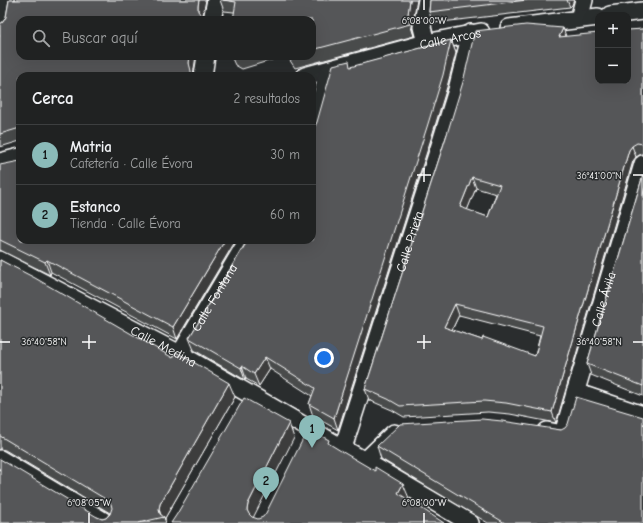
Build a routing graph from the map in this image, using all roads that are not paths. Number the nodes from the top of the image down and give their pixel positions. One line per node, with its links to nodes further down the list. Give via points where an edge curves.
1 (5, 0): 10 (street)
2 (216, 0): 7 (street)
3 (428, 0): 12 (street, via 422,27)
4 (584, 0): 9 (street)
5 (643, 11): 6 (street)
6 (631, 12)
7 (213, 16)
8 (595, 17): 9 (street, Calle Arcos)
9 (579, 19): 11 (street, Calle Arcos)
10 (0, 27)
11 (471, 33): 12 (street, Calle Arcos); 28 (street, Calle Prieta, via 442,142)
12 (426, 43): 14 (street, Calle Arcos)
13 (205, 60): 15 (street)
14 (330, 70): 16 (street, Calle Arcos); 17 (street)
15 (204, 72)
16 (316, 73)
17 (316, 118)
18 (16, 158): 19 (street)
19 (0, 162)
20 (643, 164): 24 (street, Calle Ávila)
21 (246, 244): 23 (street, Calle Fontana)
22 (0, 260): 23 (street, Calle Medina)
23 (180, 354): 28 (street, Calle Medina, via 245,399)
24 (575, 392): 25 (street); 27 (street, Calle Ávila, via 563,434)
25 (643, 415)
26 (408, 427): 30 (street, via 400,427)
27 (528, 428)
28 (344, 448): 30 (street, Calle Medina)
29 (0, 459): 31 (street)
30 (365, 461): 32 (street, Calle Medina)
31 (97, 521)
32 (470, 523)

